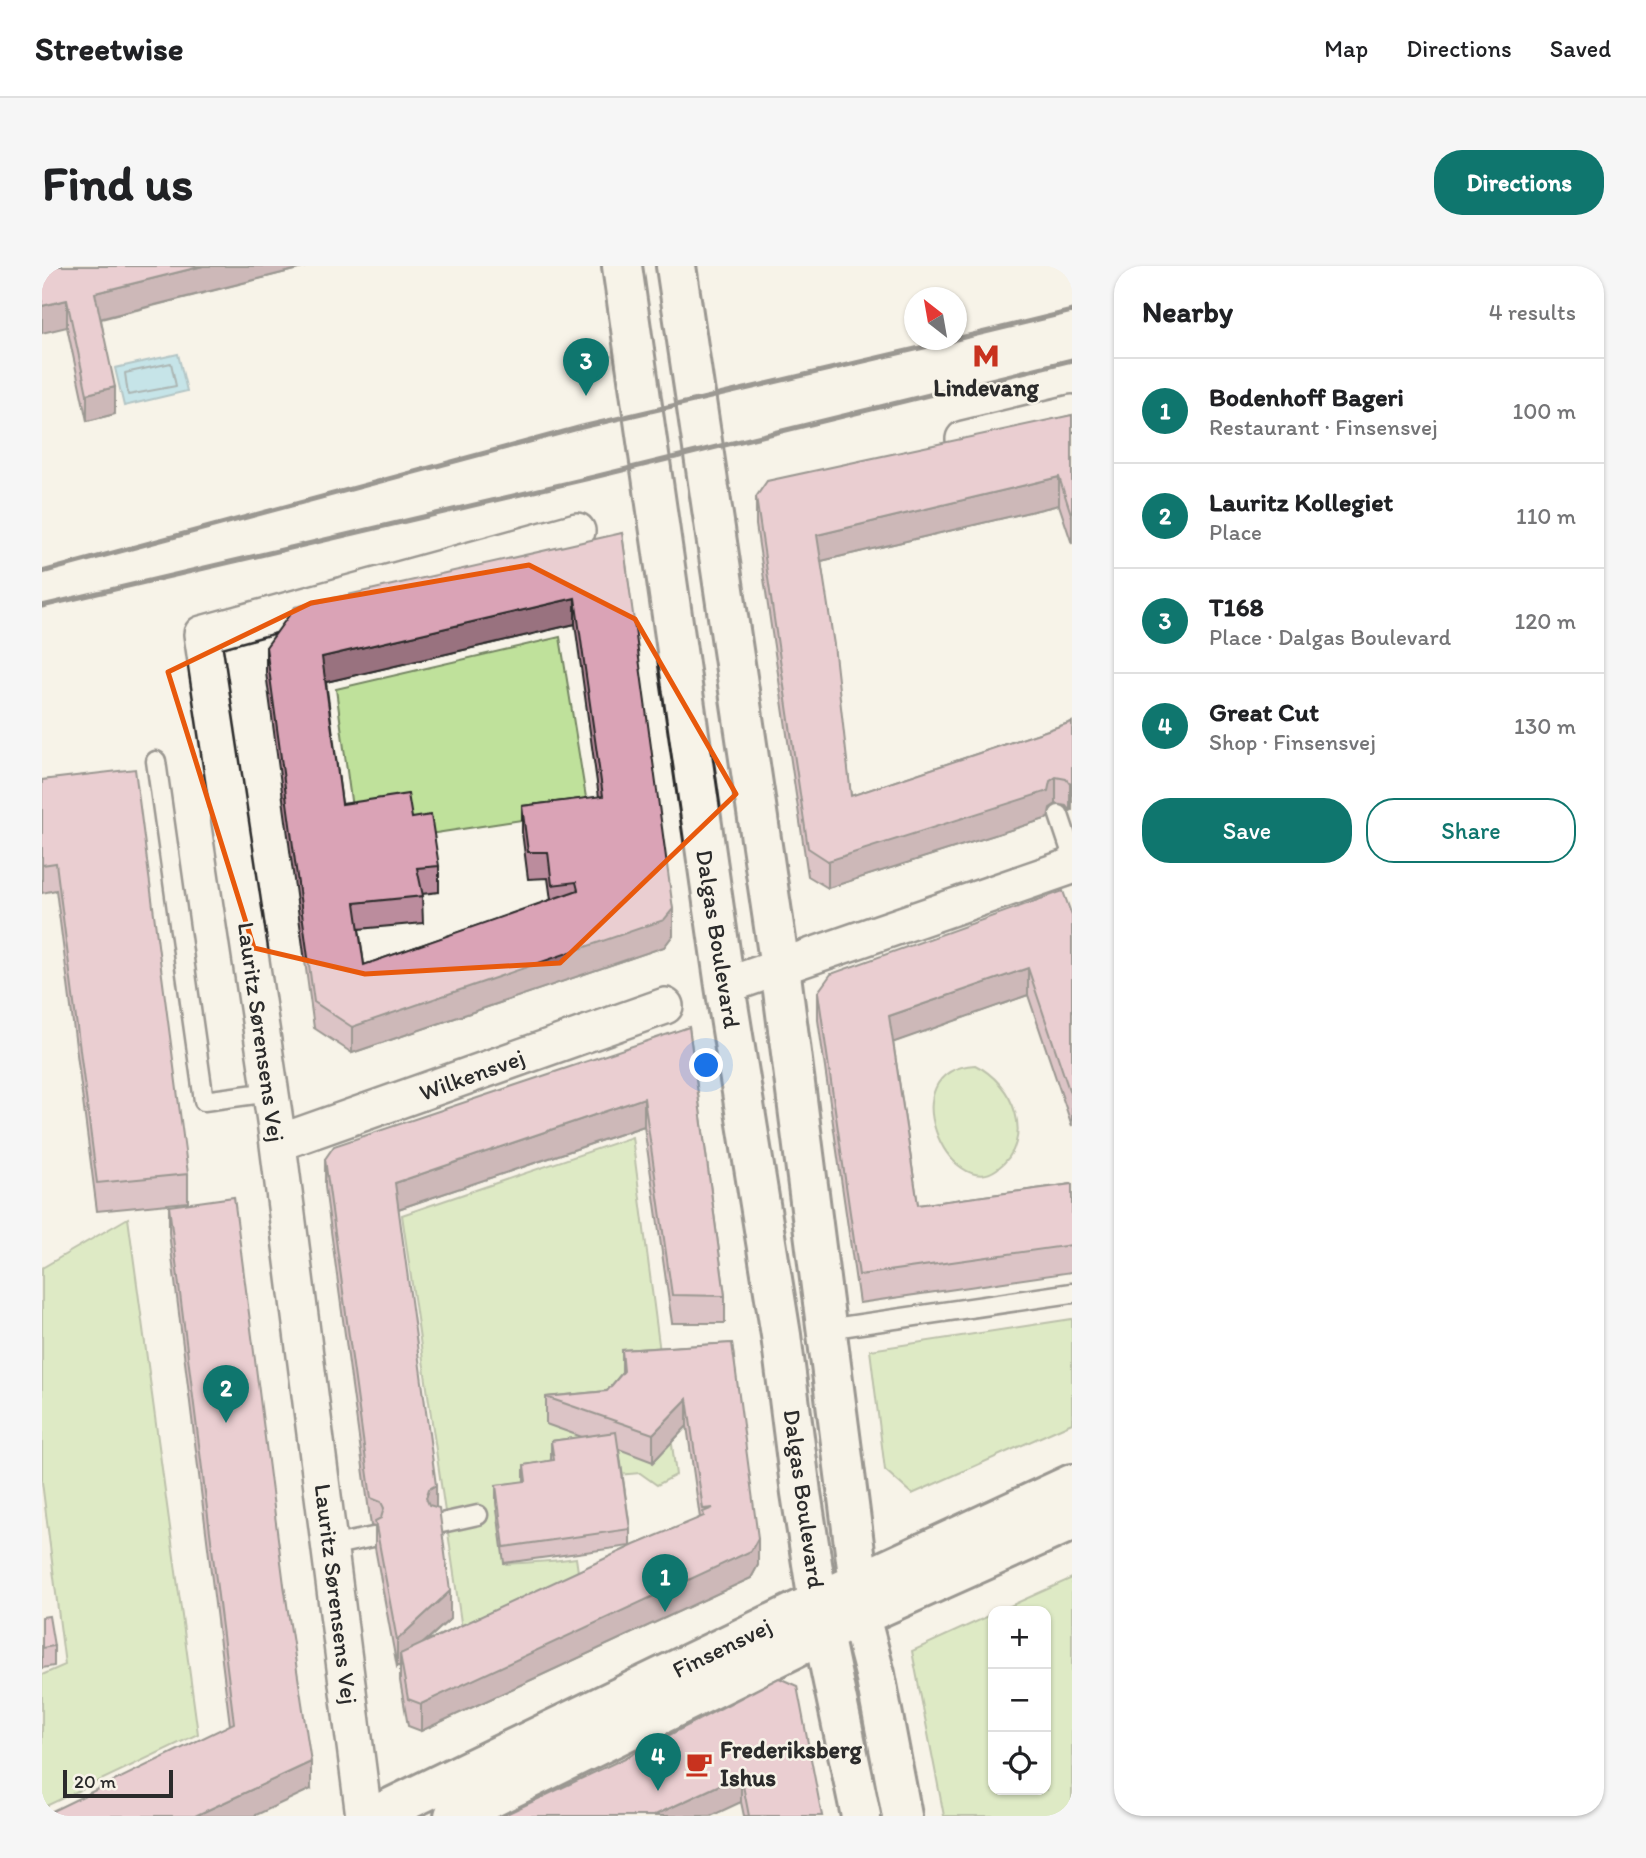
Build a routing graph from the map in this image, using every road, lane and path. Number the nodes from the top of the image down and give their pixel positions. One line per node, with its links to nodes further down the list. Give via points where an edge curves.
1 (622, 266): 11 (street, Dalgas Boulevard)
2 (676, 266): 10 (street, Dalgas Boulevard)
3 (1072, 413): 4 (street)
4 (928, 448)
5 (577, 531): 13 (street, Lauritz Sørensens Vej, via 202,634)
6 (156, 761): 13 (lane, via 204,1101)
7 (1059, 815): 8 (lane)
8 (1072, 854)
9 (1072, 866): 10 (street)
10 (780, 967): 11 (street); 16 (street, Dalgas Boulevard)
11 (725, 986): 24 (street, Dalgas Boulevard)
12 (666, 1006): 14 (street, Wilkensvej)
13 (271, 1092): 14 (street, Lauritz Sørensens Vej)
14 (278, 1143): 22 (street, Lauritz Sørensens Vej)
15 (1072, 1293): 16 (lane)
16 (827, 1329): 23 (street, Dalgas Boulevard)
17 (1072, 1484): 23 (street, Finsensvej)
18 (478, 1516): 20 (lane)
19 (1072, 1521): 23 (street, Finsensvej)
20 (438, 1524)
21 (373, 1537): 22 (lane)
22 (330, 1546): 26 (street, Lauritz Sørensens Vej)
23 (859, 1599): 24 (street, Finsensvej); 30 (street, Dalgas Boulevard)
24 (821, 1617): 25 (street, Finsensvej); 28 (street, Finsensvej); 29 (street, Dalgas Boulevard)
25 (413, 1808): 27 (street, Finsensvej)
26 (365, 1816)
27 (374, 1816)
28 (454, 1816)
29 (861, 1816)
30 (902, 1816)

